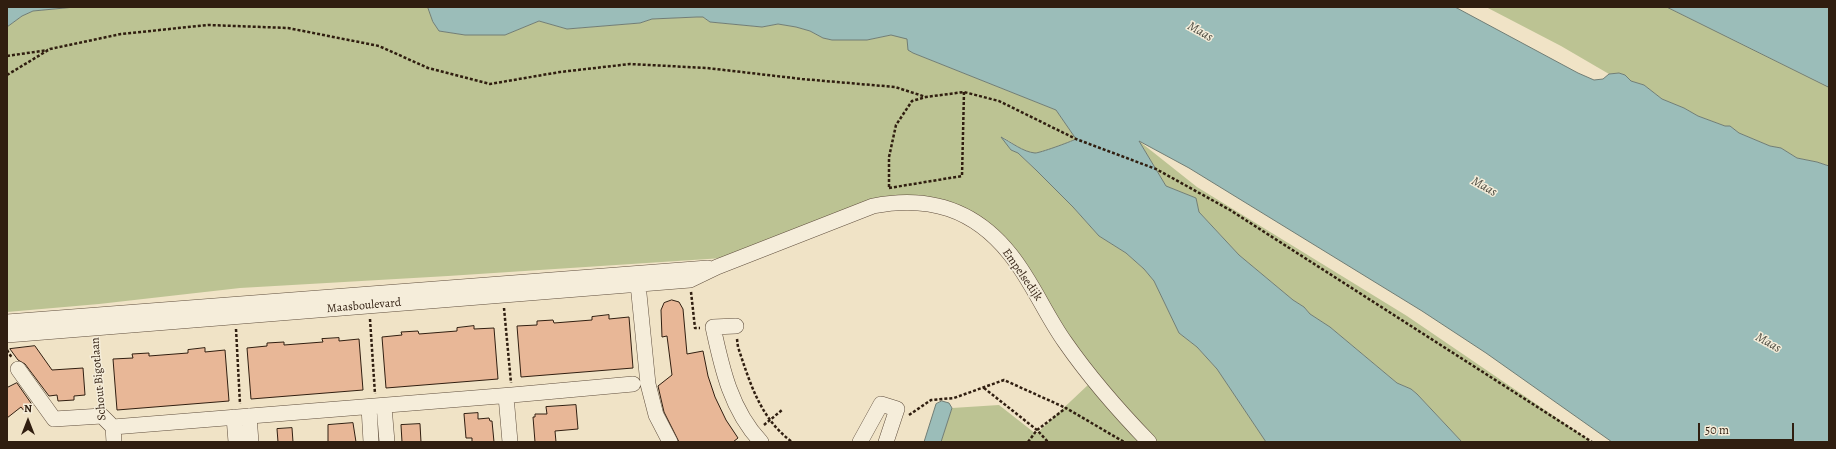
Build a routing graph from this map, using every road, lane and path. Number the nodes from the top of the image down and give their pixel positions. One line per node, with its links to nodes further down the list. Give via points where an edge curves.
1 (52, 49): 2 (path); 3 (path); 5 (path, via 121,34 200,26 288,28 379,46 428,68 490,84 630,64 707,68 895,86)
2 (7, 56)
3 (7, 75)
4 (964, 92): 5 (path); 6 (path, via 962,176); 44 (path, via 999,101 1076,139 1156,169 1230,210)
5 (926, 97): 6 (path, via 912,101 896,125 889,157)
6 (888, 187): 7 (path)
7 (890, 202): 8 (street, Empelsedijk, via 830,221); 43 (street, Empelsedijk, via 927,204 953,209 985,228 1010,254 1064,341 1094,382)
8 (753, 253): 9 (street, Maasboulevard, via 717,267)
9 (637, 278): 10 (street, Maasboulevard); 14 (street, Maasboulevard); 35 (street, via 648,384 656,415)
10 (503, 295): 11 (street, Maasboulevard); 22 (path)
11 (369, 306): 13 (street, Maasboulevard); 23 (path)
12 (692, 310): 17 (path)
13 (235, 316): 16 (street, Maasboulevard); 27 (path)
14 (7, 322)
15 (736, 326): 36 (street, via 713,327 722,371 733,400); 37 (path, via 738,347 754,394 770,420)
16 (94, 328): 18 (street, Maasboulevard); 26 (path, Schout Bigotlaan)
17 (695, 328)
18 (7, 335)
19 (18, 368): 26 (street, via 54,419)
20 (633, 384): 22 (street)
21 (984, 388): 24 (path, via 1004,380); 25 (path, via 954,398 931,400); 28 (path)
22 (509, 395): 23 (street); 34 (street)
23 (376, 406): 27 (street); 32 (street); 33 (street)
24 (1066, 408): 28 (path); 42 (path)
25 (903, 412): 38 (street, via 881,404); 39 (street)
26 (102, 416): 29 (street)
27 (241, 417): 29 (street); 30 (street); 31 (street)
28 (1037, 430): 40 (path); 41 (path)
29 (114, 435)
30 (236, 442)
31 (251, 442)
32 (371, 442)
33 (387, 442)
34 (510, 442)
35 (670, 442)
36 (761, 442)
37 (792, 442)
38 (860, 442)
39 (886, 442)
40 (1028, 442)
41 (1048, 442)
42 (1124, 442)
43 (1149, 442)
44 (1592, 442)

